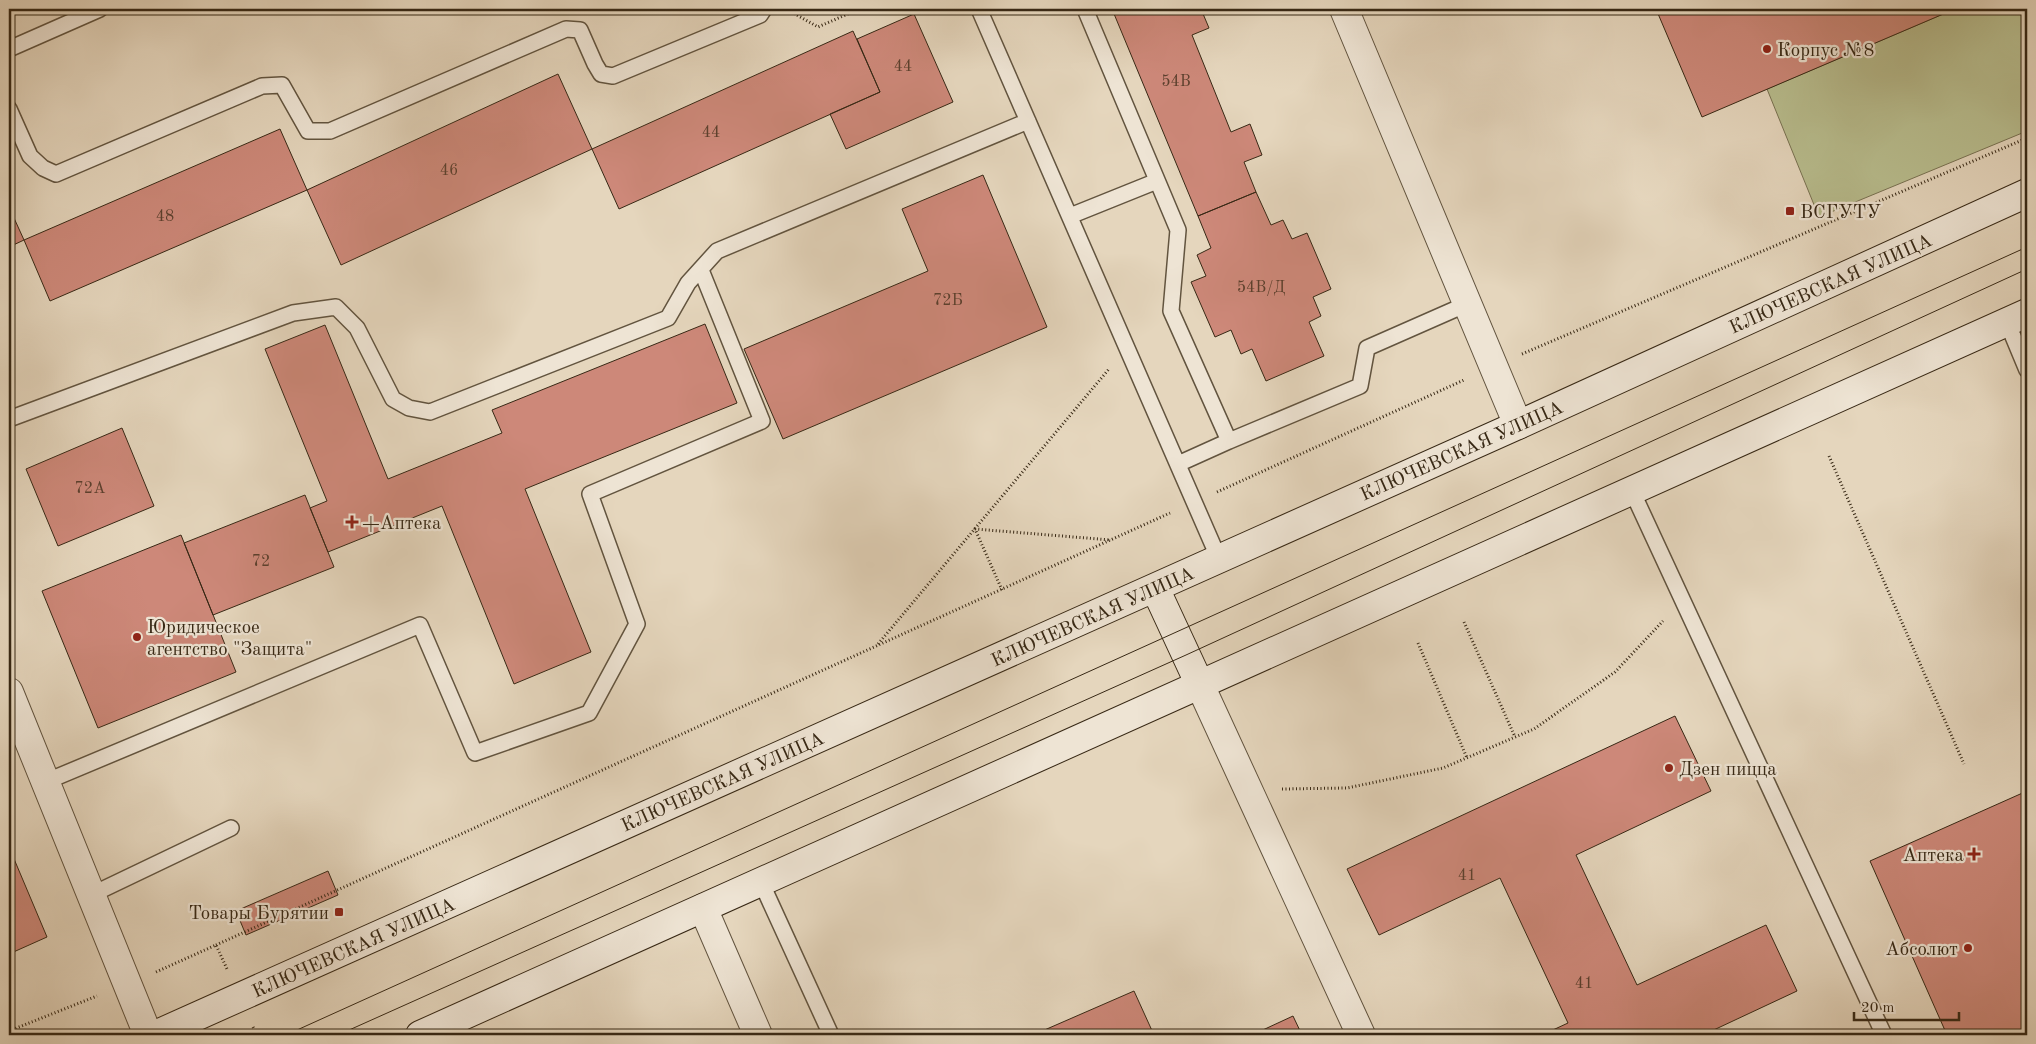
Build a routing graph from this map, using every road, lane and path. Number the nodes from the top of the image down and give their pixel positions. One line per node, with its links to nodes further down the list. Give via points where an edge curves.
1 (100, 9): 8 (lane)
2 (764, 9): 9 (lane, via 760,15 613,76 601,74 580,30 566,29 330,131 308,132 282,85 262,86 56,174 30,156)
3 (786, 9): 4 (path, via 818,27)
4 (859, 9)
5 (979, 9): 10 (lane)
6 (1085, 9): 12 (lane)
7 (1344, 9): 16 (main road)
8 (9, 49)
9 (9, 109)
10 (1028, 121): 14 (lane); 15 (lane, via 717,251)
11 (2027, 138): 19 (path)
12 (1157, 181): 14 (lane); 23 (lane, via 1178,230 1171,311)
13 (2027, 193): 22 (main road, КЛЮЧЕВСКАЯ УЛИЦА)
14 (1070, 216): 18 (lane)
15 (701, 270): 21 (lane, via 688,283 668,318 430,412 409,408 392,399 357,328 336,307 293,313); 42 (lane, via 762,421 590,494 637,624 589,713 475,753 420,625)
16 (1467, 304): 19 (main road); 23 (lane, via 1367,348 1360,386)
17 (2017, 317): 20 (lane); 26 (main road)
18 (1127, 348): 25 (lane); 28 (path)
19 (1493, 367): 22 (main road); 27 (path)
20 (2027, 370)
21 (9, 419)
22 (1518, 425): 30 (main road, КЛЮЧЕВСКАЯ УЛИЦА)
23 (1229, 441): 25 (lane)
24 (1828, 456): 41 (path)
25 (1178, 464): 27 (lane)
26 (1632, 491): 33 (lane); 37 (main road)
27 (1194, 502): 29 (path); 30 (lane)
28 (975, 529): 29 (path); 32 (path); 36 (path)
29 (1111, 540): 32 (path)
30 (1219, 559): 31 (main road, КЛЮЧЕВСКАЯ УЛИЦА)
31 (1155, 588): 37 (main road); 50 (main road, КЛЮЧЕВСКАЯ УЛИЦА)
32 (1002, 590): 36 (path)
33 (1683, 601): 39 (path, via 1615,672 1534,729); 55 (lane)
34 (1464, 622): 39 (path)
35 (1418, 644): 40 (path)
36 (876, 646): 48 (path)
37 (1200, 685): 43 (main road); 45 (main road)
38 (9, 692): 42 (main road)
39 (1515, 737): 40 (path)
40 (1467, 758): 43 (path, via 1443,768 1347,788)
41 (1964, 764)
42 (45, 782): 46 (main road)
43 (1248, 790): 54 (main road)
44 (231, 828): 46 (lane)
45 (761, 882): 47 (main road); 53 (lane)
46 (91, 895): 49 (main road)
47 (704, 908): 51 (main road); 52 (main road)
48 (216, 946)
49 (148, 1035)
50 (155, 1035)
51 (420, 1035)
52 (758, 1035)
53 (831, 1035)
54 (1362, 1035)
55 (1884, 1035)

